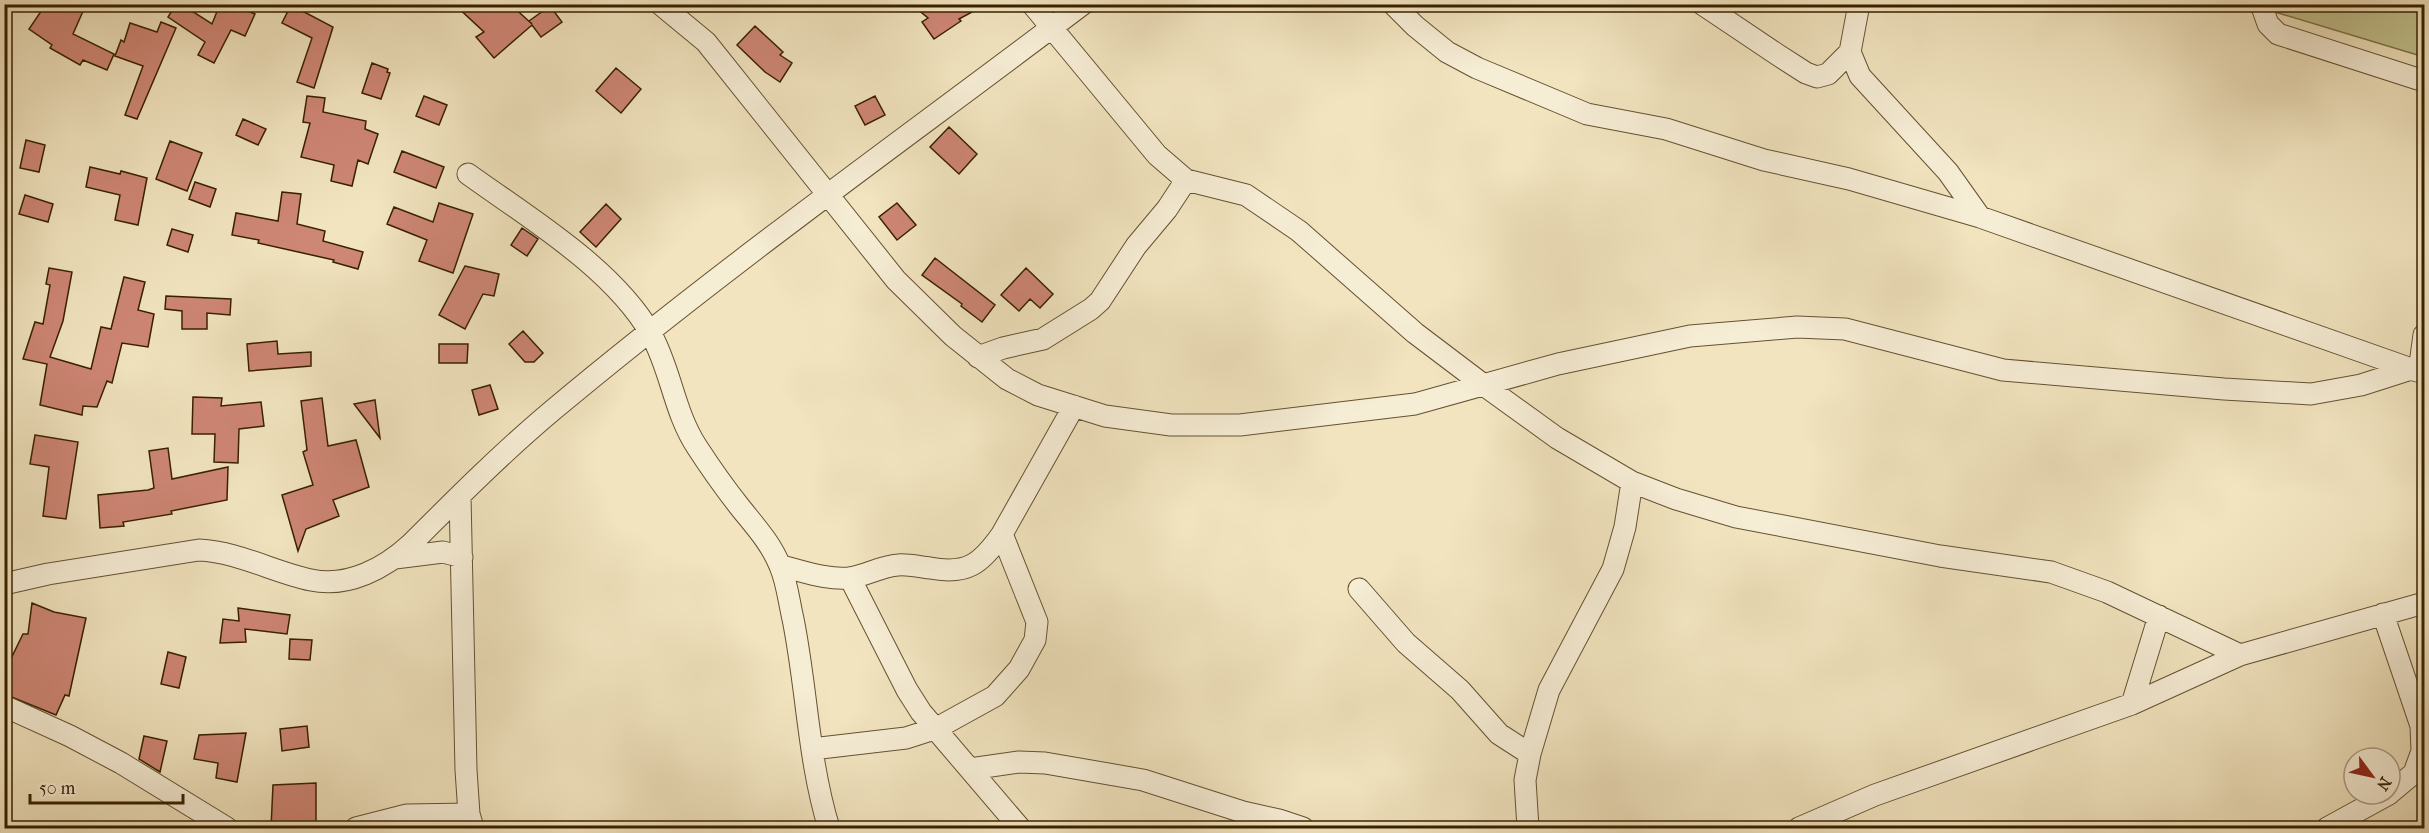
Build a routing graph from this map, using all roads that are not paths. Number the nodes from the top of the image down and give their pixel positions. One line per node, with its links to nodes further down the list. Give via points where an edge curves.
1 (660, 4): 13 (street, via 706,42)
2 (1032, 4): 8 (street)
3 (1083, 4): 8 (street)
4 (1394, 4): 14 (street, via 1448,52 1556,103 1587,114 1666,129 1764,160 1849,179)
5 (1702, 4): 9 (street, via 1806,73 1828,74)
6 (1859, 4): 9 (street)
7 (2261, 4): 10 (street, via 2268,24 2278,34)
8 (1053, 28): 12 (street, via 1157,155); 13 (street)
9 (1851, 52): 14 (street, via 1860,76 1935,156)
10 (2424, 81)
11 (468, 174): 15 (street, via 596,269)
12 (1186, 180): 17 (street, via 1091,309 1043,339); 19 (street, via 1246,195 1299,231 1415,333)
13 (827, 195): 15 (street); 17 (street, via 896,280)
14 (1980, 217): 18 (street)
15 (650, 332): 22 (street, via 552,411); 26 (street, via 680,417 696,446)
16 (2424, 335): 18 (street)
17 (978, 357): 20 (street, via 1007,379 1038,395)
18 (2418, 371): 19 (street, via 2311,394 2235,390 2004,370 1845,329 1797,327 1690,336 1558,364)
19 (1485, 386): 20 (street, via 1415,404 1240,425 1171,425 1105,416); 21 (street, via 1557,438)
20 (1074, 406): 23 (street)
21 (1632, 482): 32 (street, via 1676,500 1748,519 1940,556 2051,572); 38 (street, via 1614,569 1549,690)
22 (460, 496): 24 (street); 25 (street)
23 (1002, 534): 27 (street, via 990,552 963,570 898,565); 36 (street, via 1034,611 1035,640 1019,669 994,696)
24 (462, 557): 25 (street, via 443,552); 42 (street, via 466,770)
25 (395, 558): 28 (street, via 367,573 339,581 312,580 220,551 200,550)
26 (781, 566): 27 (street, via 832,578); 37 (street, via 801,665)
27 (850, 578): 36 (street, via 907,690)
28 (4, 584)
29 (1359, 589): 38 (street, via 1406,643 1466,697 1499,734)
30 (2424, 603): 31 (street)
31 (2383, 614): 33 (street); 40 (street, via 2421,726 2422,752 2414,773)
32 (2159, 616): 33 (street); 34 (street)
33 (2240, 655): 34 (street)
34 (2132, 704): 49 (street, via 1875,795)
35 (4, 706): 43 (street, via 111,757)
36 (937, 728): 37 (street, via 906,738); 39 (street)
37 (812, 749): 45 (street)
38 (1530, 754): 48 (street, via 1525,780)
39 (970, 769): 46 (street); 47 (street, via 1019,762 1045,763 1143,780)
40 (2402, 783)
41 (2367, 806): 50 (street)
42 (471, 821): 44 (street, via 407,815)
43 (227, 828)
44 (356, 828)
45 (829, 828)
46 (1020, 828)
47 (1303, 828)
48 (1528, 828)
49 (1799, 828)
50 (2327, 828)

